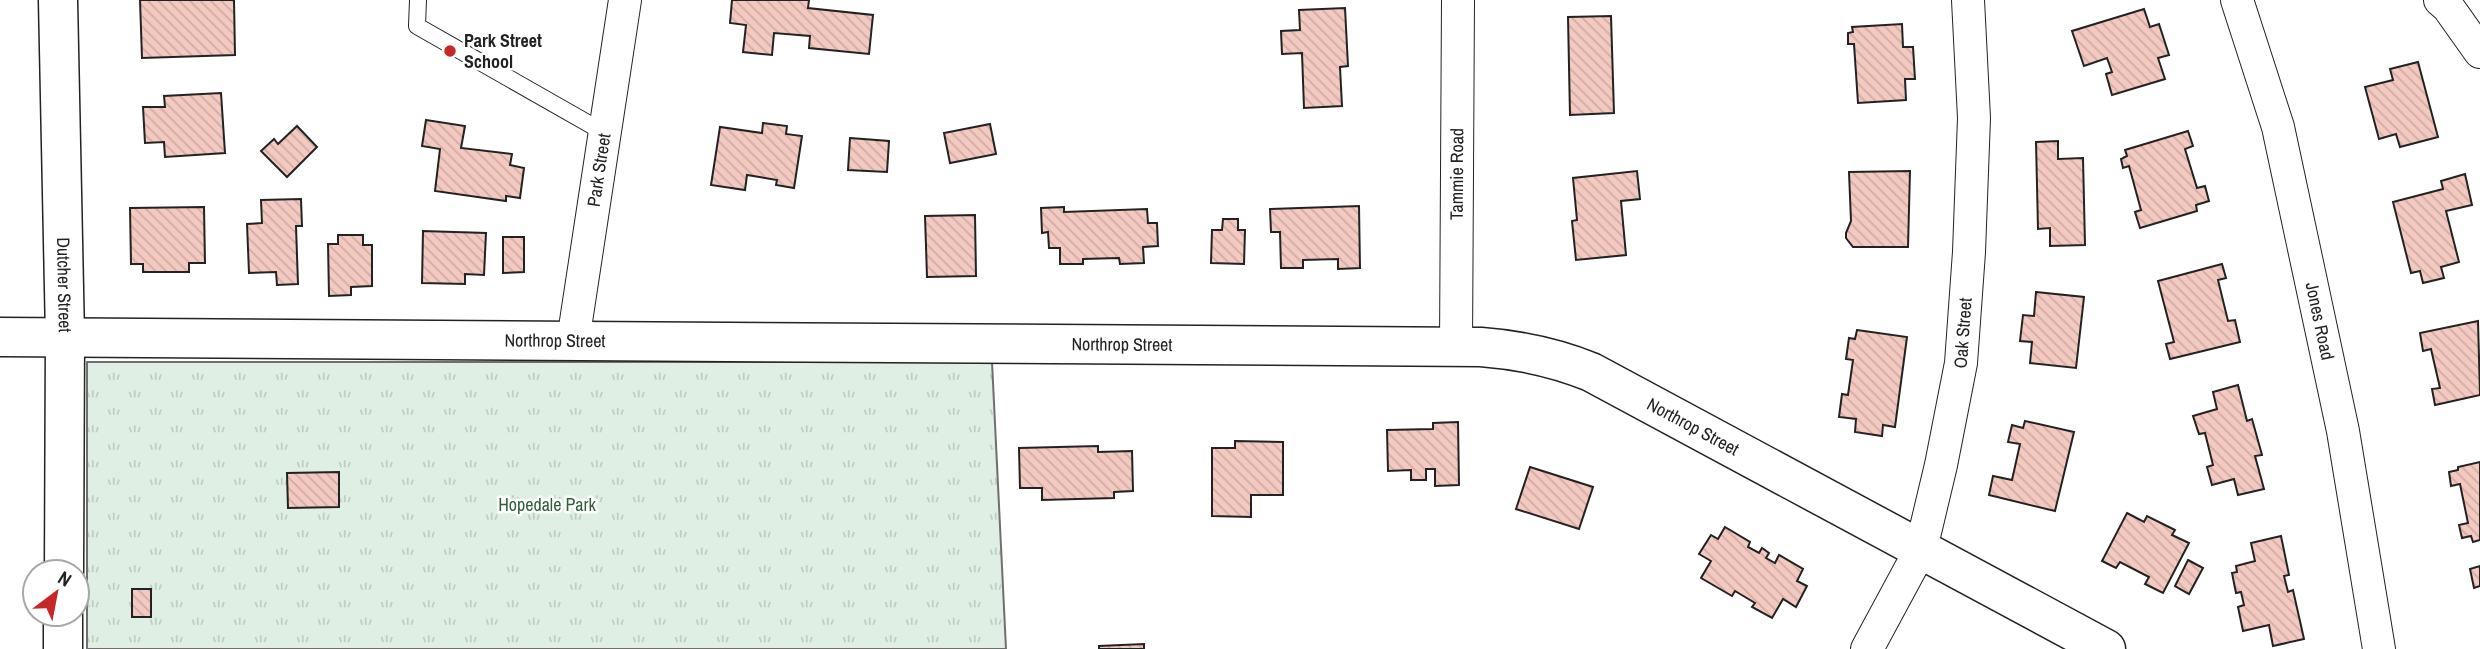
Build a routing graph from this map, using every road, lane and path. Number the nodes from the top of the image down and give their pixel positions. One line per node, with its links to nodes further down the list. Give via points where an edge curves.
1 (58, 0): 11 (street, Dutcher Street)
2 (418, 0): 9 (lane, via 417,26)
3 (625, 0): 9 (street, Park Street)
4 (1458, 0): 13 (street, Tammie Road)
5 (1968, 0): 14 (street, Oak Street, via 1974,118 1961,363)
6 (2237, 0): 20 (street, Jones Road, via 2280,140 2343,431)
7 (2440, 0): 8 (street)
8 (2480, 52)
9 (605, 133): 12 (street, Park Street)
10 (0, 337): 11 (street, Northrop Street)
11 (65, 337): 12 (street, Northrop Street); 15 (street, Dutcher Street)
12 (573, 341): 13 (street, Northrop Street)
13 (1455, 347): 14 (street, Northrop Street, via 1522,351 1591,372)
14 (1921, 549): 18 (street, Oak Street); 19 (street, Northrop Street)
15 (64, 558)
16 (63, 628): 17 (street)
17 (63, 649)
18 (1867, 649)
19 (2106, 649)
20 (2379, 649)

